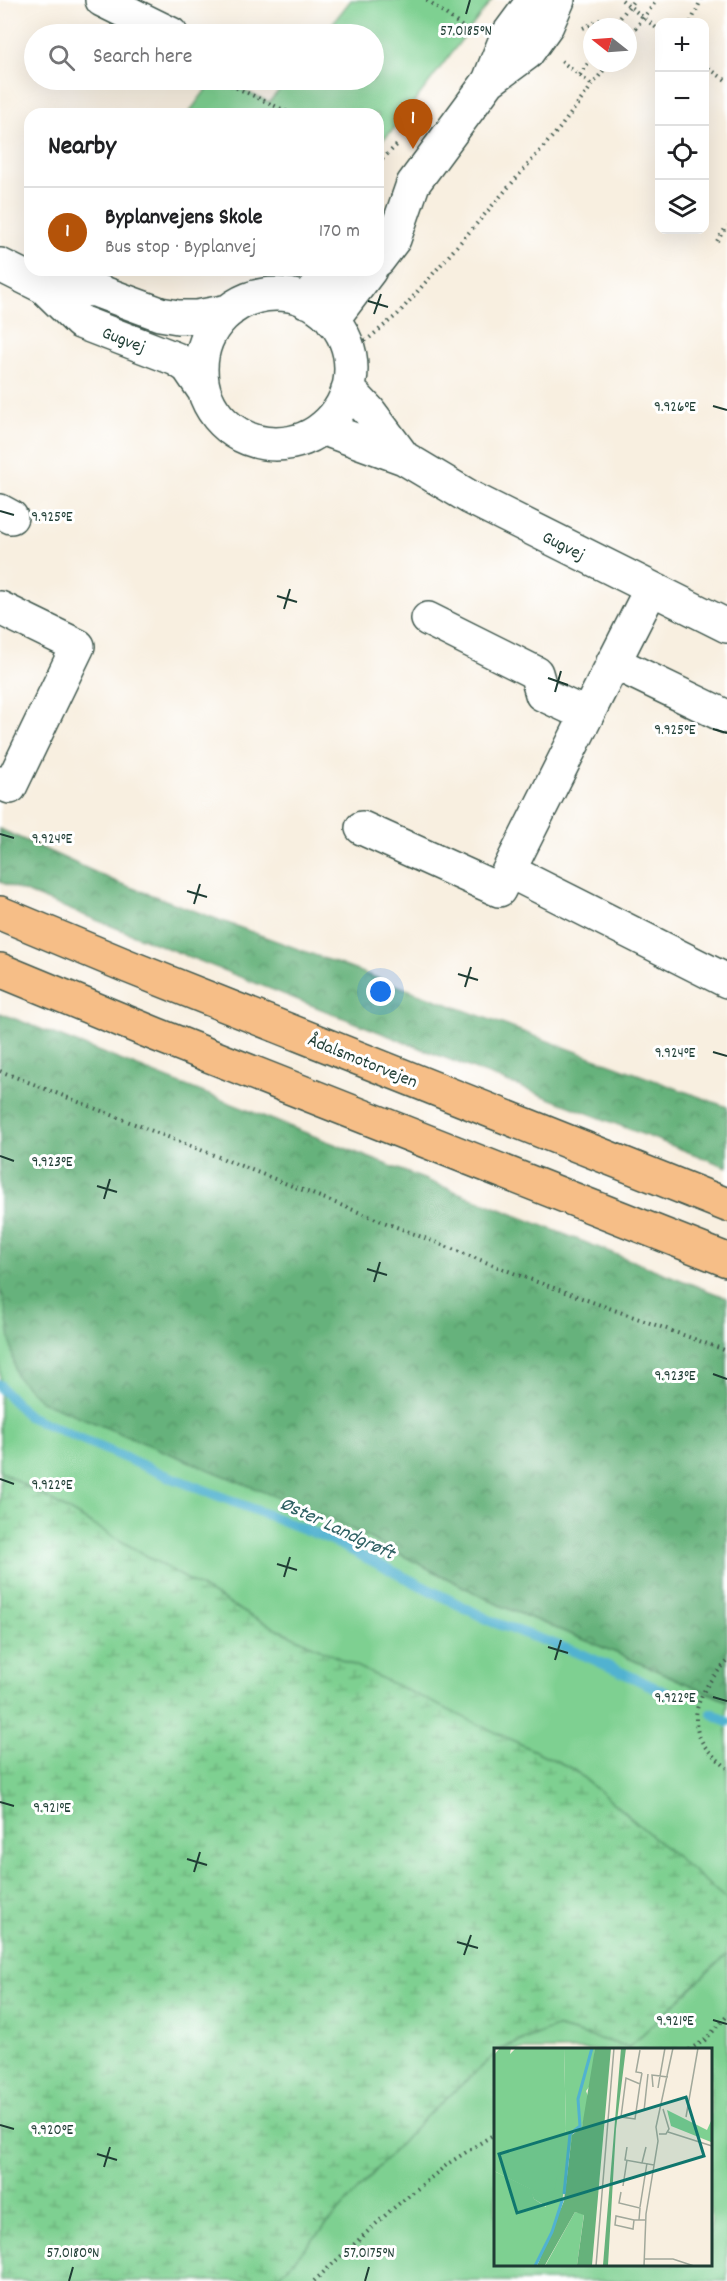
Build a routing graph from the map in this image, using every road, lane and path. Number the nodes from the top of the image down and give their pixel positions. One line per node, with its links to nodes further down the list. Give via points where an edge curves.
1 (102, 0): 11 (street)
2 (427, 0): 14 (path)
3 (538, 0): 19 (street, via 507,36)
4 (558, 0): 19 (street, via 547,25 527,53)
5 (622, 0): 13 (path, bridge)
6 (634, 0): 9 (path)
7 (657, 0): 12 (path)
8 (701, 0): 10 (path)
9 (620, 18)
10 (693, 18)
11 (151, 24)
12 (637, 26)
13 (655, 27)
14 (477, 37)
15 (709, 68): 20 (path)
16 (583, 70): 18 (path)
17 (602, 72): 34 (path, via 559,129 398,314 368,339)
18 (580, 75)
19 (489, 81): 23 (street)
20 (727, 81)
21 (241, 90): 22 (path)
22 (279, 108)
23 (413, 184): 24 (street); 27 (street, via 394,239)
24 (384, 206)
25 (727, 226): 26 (path)
26 (717, 241)
27 (384, 252)
28 (0, 265): 31 (street, Gugvej)
29 (325, 276): 32 (street)
30 (367, 276): 34 (street)
31 (44, 287): 33 (street, Gugvej, via 95,290 178,317); 35 (street, Gugvej, via 80,322 176,359 188,367)
32 (306, 301): 33 (street, via 268,295 254,297); 34 (street, via 320,309)
33 (229, 311): 35 (street, via 211,332 204,350)
34 (340, 334): 36 (street, via 351,372)
35 (203, 389): 37 (street, via 225,425 263,443 294,442)
36 (348, 389): 37 (street, via 336,414); 38 (street, Gugvej)
37 (322, 428): 38 (street, Gugvej)
38 (404, 458): 39 (street, Gugvej, via 471,498)
39 (651, 589): 42 (street, Gugvej); 43 (street)
40 (0, 608): 46 (street, via 78,646 10,787)
41 (428, 619): 44 (street, via 536,673 542,694)
42 (727, 626)
43 (613, 662): 44 (street); 45 (street)
44 (587, 715): 48 (street)
45 (727, 717)
46 (0, 783)
47 (362, 828): 48 (street, via 500,890)
48 (509, 871): 51 (street)
49 (0, 913): 53 (highway, Ådalsmotorvejen)
50 (0, 970): 54 (highway)
51 (727, 981)
52 (0, 1071): 55 (path, via 521,1276)
53 (727, 1205)
54 (727, 1260)
55 (727, 1351)
56 (727, 1662): 57 (path, via 702,1694 696,1709 697,1729 704,1745)
57 (727, 1768)
58 (727, 2016): 59 (path)
59 (692, 2048)
60 (494, 2134): 61 (path, via 449,2163)
61 (314, 2281)

